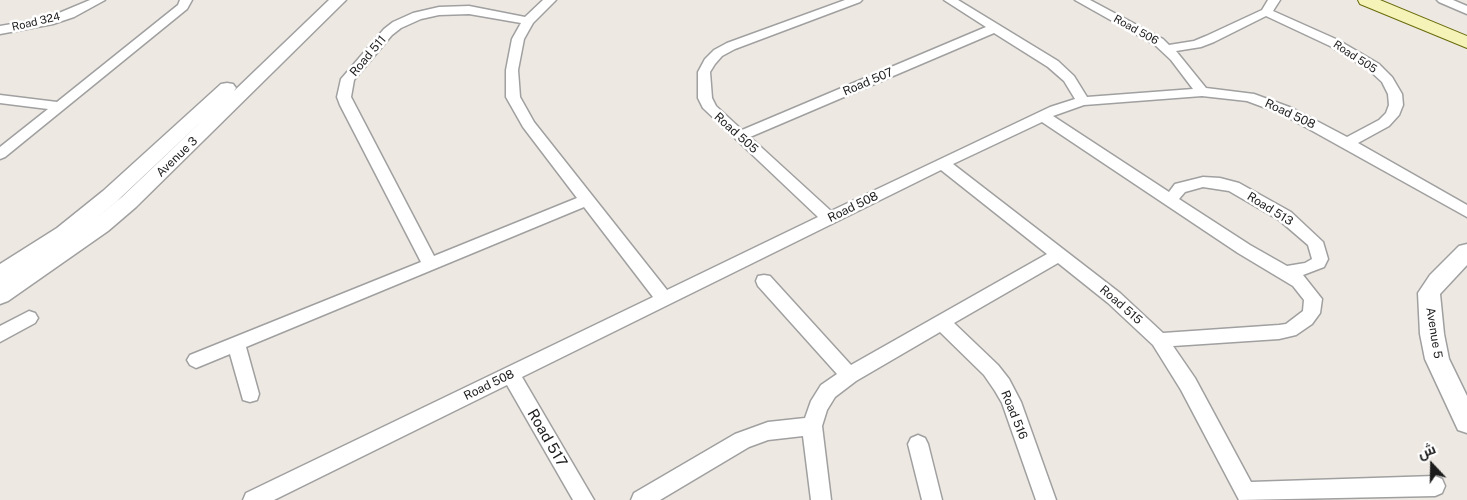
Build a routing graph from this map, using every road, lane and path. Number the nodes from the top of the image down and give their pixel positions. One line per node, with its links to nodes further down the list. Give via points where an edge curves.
1 (99, 0): 18 (street, Road 324, via 48,21)
2 (186, 0): 24 (street, via 183,7)
3 (320, 0): 38 (street, Avenue 3, via 121,187 64,232)
4 (338, 0): 40 (street, Avenue 3, via 136,196 100,226)
5 (550, 0): 15 (street)
6 (856, 0): 26 (street, Road 505, via 731,46 708,62 704,72 705,98 719,118)
7 (950, 0): 16 (street)
8 (1081, 0): 20 (street, Road 506)
9 (1274, 0): 14 (street)
10 (1366, 0): 19 (main road)
11 (1400, 0): 17 (main road)
12 (1443, 0): 13 (street)
13 (1467, 10)
14 (1266, 12): 20 (street, via 1204,42); 27 (street, Road 505, via 1334,43 1374,67 1387,80 1395,94 1396,105 1392,115 1384,123)
15 (528, 21): 31 (street, via 518,40 512,70 513,97 528,124); 36 (street, Road 511, via 469,10 417,16 388,32 348,79 344,97 347,105)
16 (995, 28): 23 (street, via 1053,64 1069,79); 26 (street, Road 507)
17 (1467, 28)
18 (0, 30)
19 (1467, 43)
20 (1168, 49): 21 (street, Road 506)
21 (1202, 92): 23 (street, Road 508); 27 (street, Road 508, via 1268,103)
22 (0, 99): 24 (street)
23 (1083, 101): 25 (street, Road 508)
24 (58, 106): 28 (street)
25 (1043, 116): 29 (street, Road 508); 30 (street)
26 (740, 136): 33 (street, Road 505)
27 (1347, 143): 32 (street, Road 508)
28 (0, 154)
29 (943, 164): 33 (street, Road 508); 35 (street, Road 515)
30 (1170, 199): 37 (street); 37 (street, Road 513, via 1180,188 1188,185 1220,183 1234,187 1285,216 1315,242 1320,254 1314,266)
31 (588, 200): 36 (street); 41 (street)
32 (1467, 212)
33 (829, 218): 41 (street, Road 508)
34 (1467, 252): 51 (street, Avenue 5, via 1429,293 1437,359)
35 (1059, 255): 43 (street); 45 (street, Road 515, via 1137,318)
36 (430, 264): 46 (street)
37 (1286, 273): 45 (street, via 1304,285 1313,299 1311,313 1299,325 1279,332)
38 (0, 275)
39 (764, 281): 49 (street)
40 (0, 295)
41 (664, 299): 48 (street, Road 508)
42 (29, 318): 44 (street)
43 (941, 322): 49 (street); 61 (street, Road 516, via 991,370 1002,385)
44 (0, 335)
45 (1159, 340): 55 (street, Road 515, via 1188,384)
46 (236, 344): 47 (street); 50 (street)
47 (196, 360)
48 (511, 375): 56 (street, Road 508); 57 (street, Road 517)
49 (849, 375): 52 (street, via 828,391)
50 (250, 394)
51 (1467, 422)
52 (812, 426): 58 (street, via 768,431 742,440); 59 (street)
53 (918, 444): 60 (street)
54 (1434, 486): 55 (street, Road 515)
55 (1248, 496)
56 (253, 500)
57 (584, 500)
58 (641, 500)
59 (821, 500)
60 (932, 500)
61 (1046, 500)

